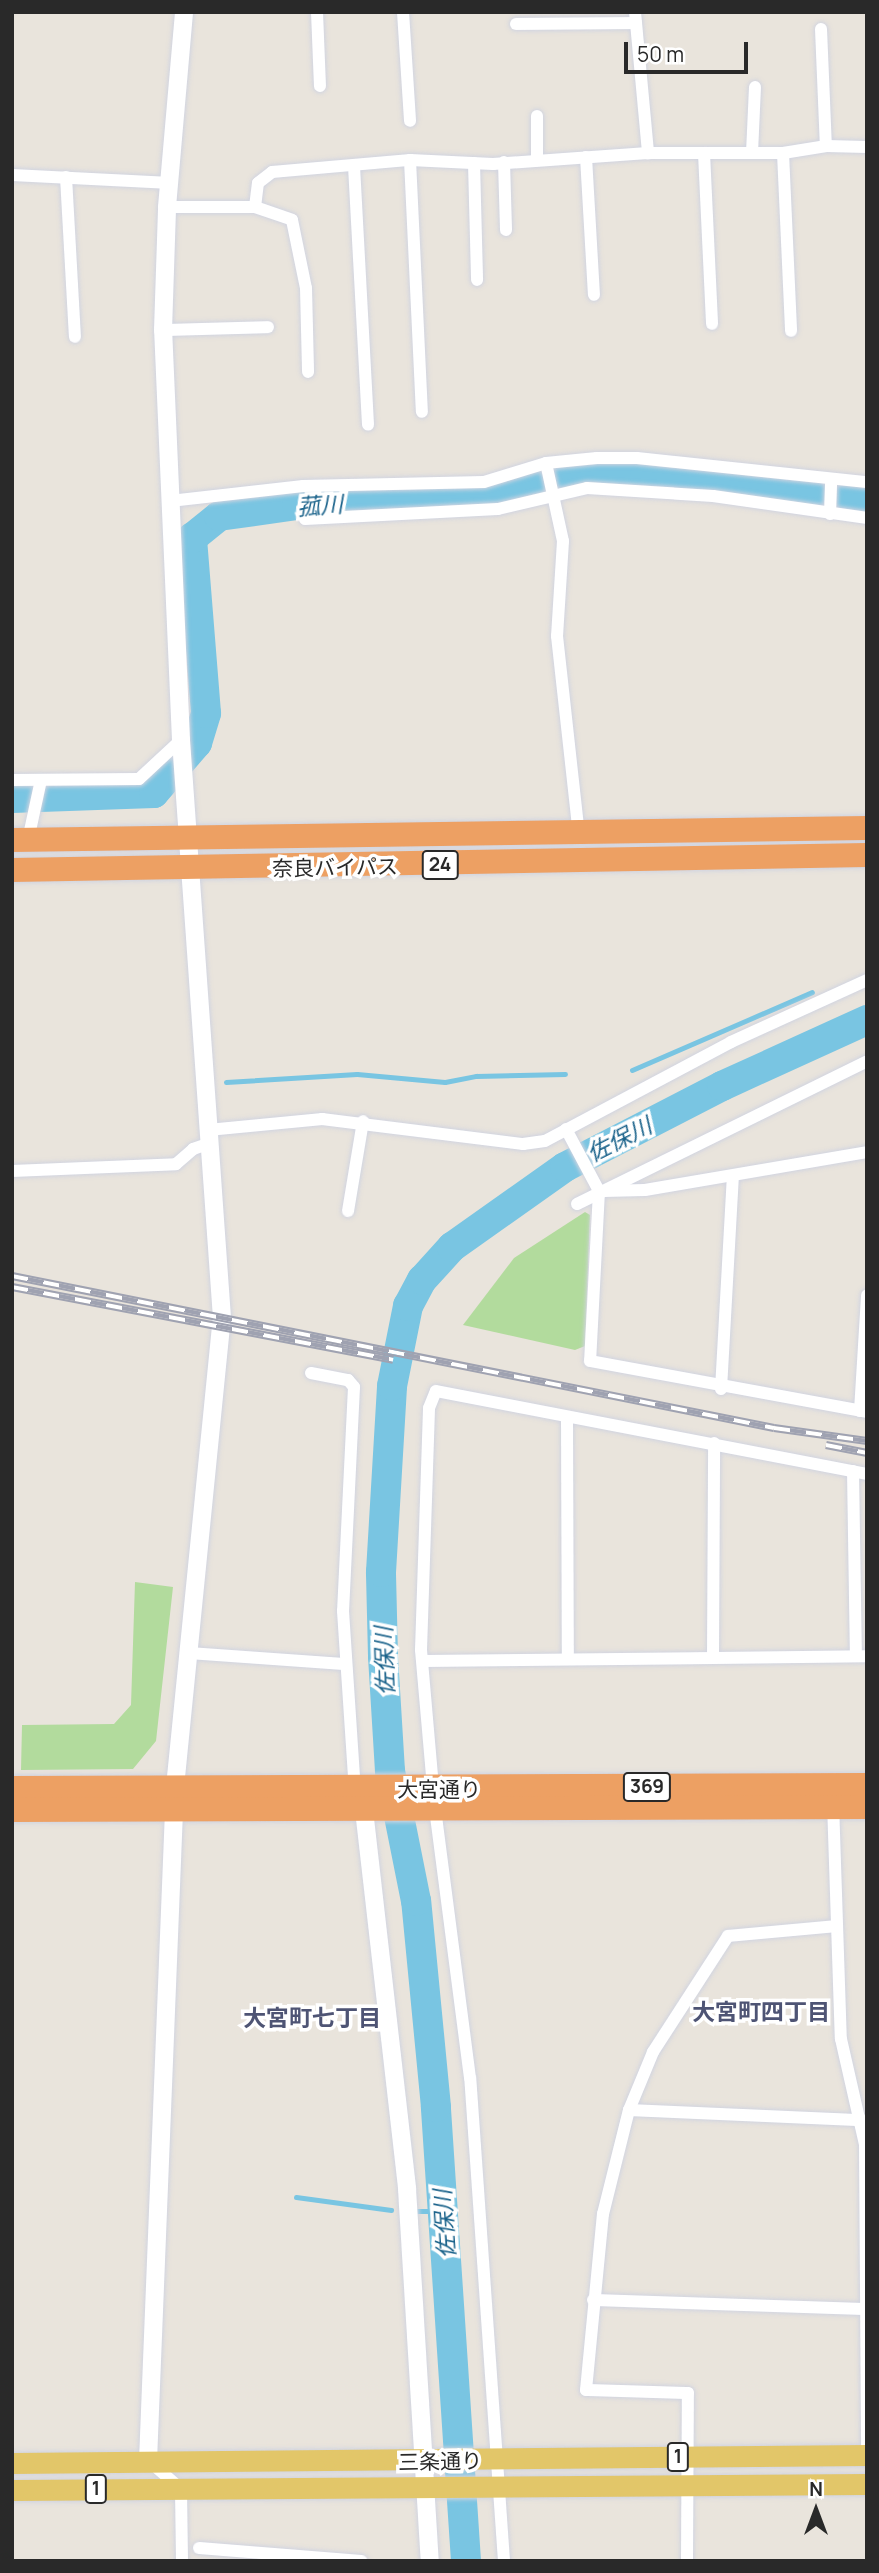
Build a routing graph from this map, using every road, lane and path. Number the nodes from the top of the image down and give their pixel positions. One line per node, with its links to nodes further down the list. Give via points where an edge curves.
1 (184, 12): 25 (street)
2 (317, 12): 7 (street)
3 (403, 12): 10 (street)
4 (636, 18): 5 (street); 13 (street)
5 (516, 24)
6 (821, 29): 11 (street)
7 (320, 86)
8 (755, 86): 15 (street)
9 (537, 116): 18 (street)
10 (410, 121)
11 (826, 146): 12 (street); 16 (street)
12 (867, 147)
13 (648, 153): 14 (street); 17 (street)
14 (704, 153): 15 (street); 31 (street)
15 (752, 153): 16 (street)
16 (783, 153): 34 (street)
17 (586, 157): 18 (street); 30 (street)
18 (537, 159): 20 (street)
19 (410, 160): 21 (street); 22 (street); 37 (street)
20 (504, 162): 21 (street); 28 (street)
21 (474, 163): 29 (street)
22 (355, 166): 27 (street, via 272,172 258,183); 38 (street)
23 (12, 175): 24 (street)
24 (66, 177): 25 (street); 35 (street)
25 (171, 183): 26 (street)
26 (167, 207): 27 (street); 33 (street)
27 (255, 207): 36 (street, via 292,220 314,354)
28 (506, 230)
29 (477, 281)
30 (593, 295)
31 (712, 324)
32 (268, 327): 33 (street)
33 (163, 330): 43 (street)
34 (790, 331)
35 (75, 337)
36 (308, 372)
37 (422, 412)
38 (368, 425)
39 (547, 463): 40 (street, via 637,458); 42 (street); 43 (street, via 484,482 303,486)
40 (831, 478): 41 (street); 44 (street)
41 (867, 482)
42 (552, 496): 44 (street, via 587,488 634,488); 46 (street, via 498,509); 51 (street, via 563,541 557,636)
43 (170, 501): 47 (street)
44 (830, 514): 45 (street)
45 (867, 518)
46 (305, 519)
47 (182, 742): 49 (street, via 139,779); 53 (street)
48 (12, 780): 49 (street)
49 (41, 780): 52 (street)
50 (867, 828): 51 (highway, 奈良バイパス / 24)
51 (579, 834): 53 (highway, 奈良バイパス / 24)
52 (17, 839): 53 (highway, 奈良バイパス / 24)
53 (188, 840): 55 (street)
54 (867, 855): 55 (highway, 奈良バイパス / 24)
55 (190, 869): 56 (highway, 奈良バイパス / 24); 61 (street)
56 (12, 870)
57 (867, 980): 60 (street, via 731,1042)
58 (867, 1061): 65 (street)
59 (363, 1121): 60 (street, via 523,1144); 61 (street, via 322,1119); 67 (street)
60 (567, 1131): 65 (street)
61 (209, 1137): 63 (street, via 176,1164); 76 (street, via 222,1318)
62 (867, 1152): 64 (street)
63 (12, 1171)
64 (733, 1175): 65 (street, via 645,1190); 70 (street)
65 (598, 1189): 66 (street); 70 (street, via 590,1362)
66 (577, 1204)
67 (348, 1211)
68 (867, 1295): 71 (street)
69 (311, 1373): 81 (street, via 348,1380 354,1387)
70 (721, 1389): 71 (street)
71 (864, 1411)
72 (567, 1418): 73 (street); 79 (street); 80 (street, via 436,1391 429,1408)
73 (714, 1443): 74 (street); 78 (street)
74 (853, 1471): 75 (street); 77 (street)
75 (867, 1474)
76 (189, 1653): 81 (street); 83 (street)
77 (861, 1656): 78 (street)
78 (713, 1657): 79 (street)
79 (568, 1659): 80 (street)
80 (423, 1661): 87 (street)
81 (344, 1664): 86 (street)
82 (867, 1785): 85 (highway, 大宮通り / 369)
83 (174, 1787): 84 (highway, 大宮通り / 369); 86 (highway, 大宮通り / 369); 90 (street)
84 (12, 1788)
85 (833, 1796): 87 (highway, 大宮通り / 369); 88 (highway, 大宮通り / 369); 91 (street)
86 (363, 1800): 87 (highway, 大宮通り / 369); 90 (highway, 大宮通り / 369); 101 (street, via 407,2189)
87 (431, 1800): 99 (street, via 470,2078)
88 (867, 1807)
89 (12, 1811): 90 (highway, 大宮通り / 369)
90 (173, 1812): 100 (street)
91 (837, 1926): 92 (street, via 728,1936 653,2052); 93 (street, via 841,2039)
92 (629, 2110): 93 (street); 95 (street, via 603,2214)
93 (862, 2120): 94 (street)
94 (866, 2145): 96 (street)
95 (593, 2300): 96 (street); 98 (street, via 586,2390 688,2393)
96 (865, 2309): 97 (street)
97 (867, 2453): 98 (main road, 三条通り / 1)
98 (687, 2456): 99 (main road, 三条通り / 1); 104 (street)
99 (494, 2460): 101 (main road, 三条通り / 1); 107 (street)
100 (148, 2461): 101 (main road, 三条通り / 1); 102 (main road, 三条通り / 1); 106 (street)
101 (426, 2461): 105 (street)
102 (12, 2463)
103 (867, 2484): 104 (main road, 三条通り / 1)
104 (687, 2487): 107 (main road, 三条通り / 1); 114 (street)
105 (427, 2488): 106 (main road, 三条通り / 1); 107 (main road, 三条通り / 1); 112 (street)
106 (181, 2489): 108 (main road, 三条通り / 1); 110 (street)
107 (495, 2489): 113 (street)
108 (12, 2490)
109 (199, 2548): 111 (street)
110 (181, 2561)
111 (361, 2561)
112 (430, 2561)
113 (504, 2561)
114 (687, 2561)

